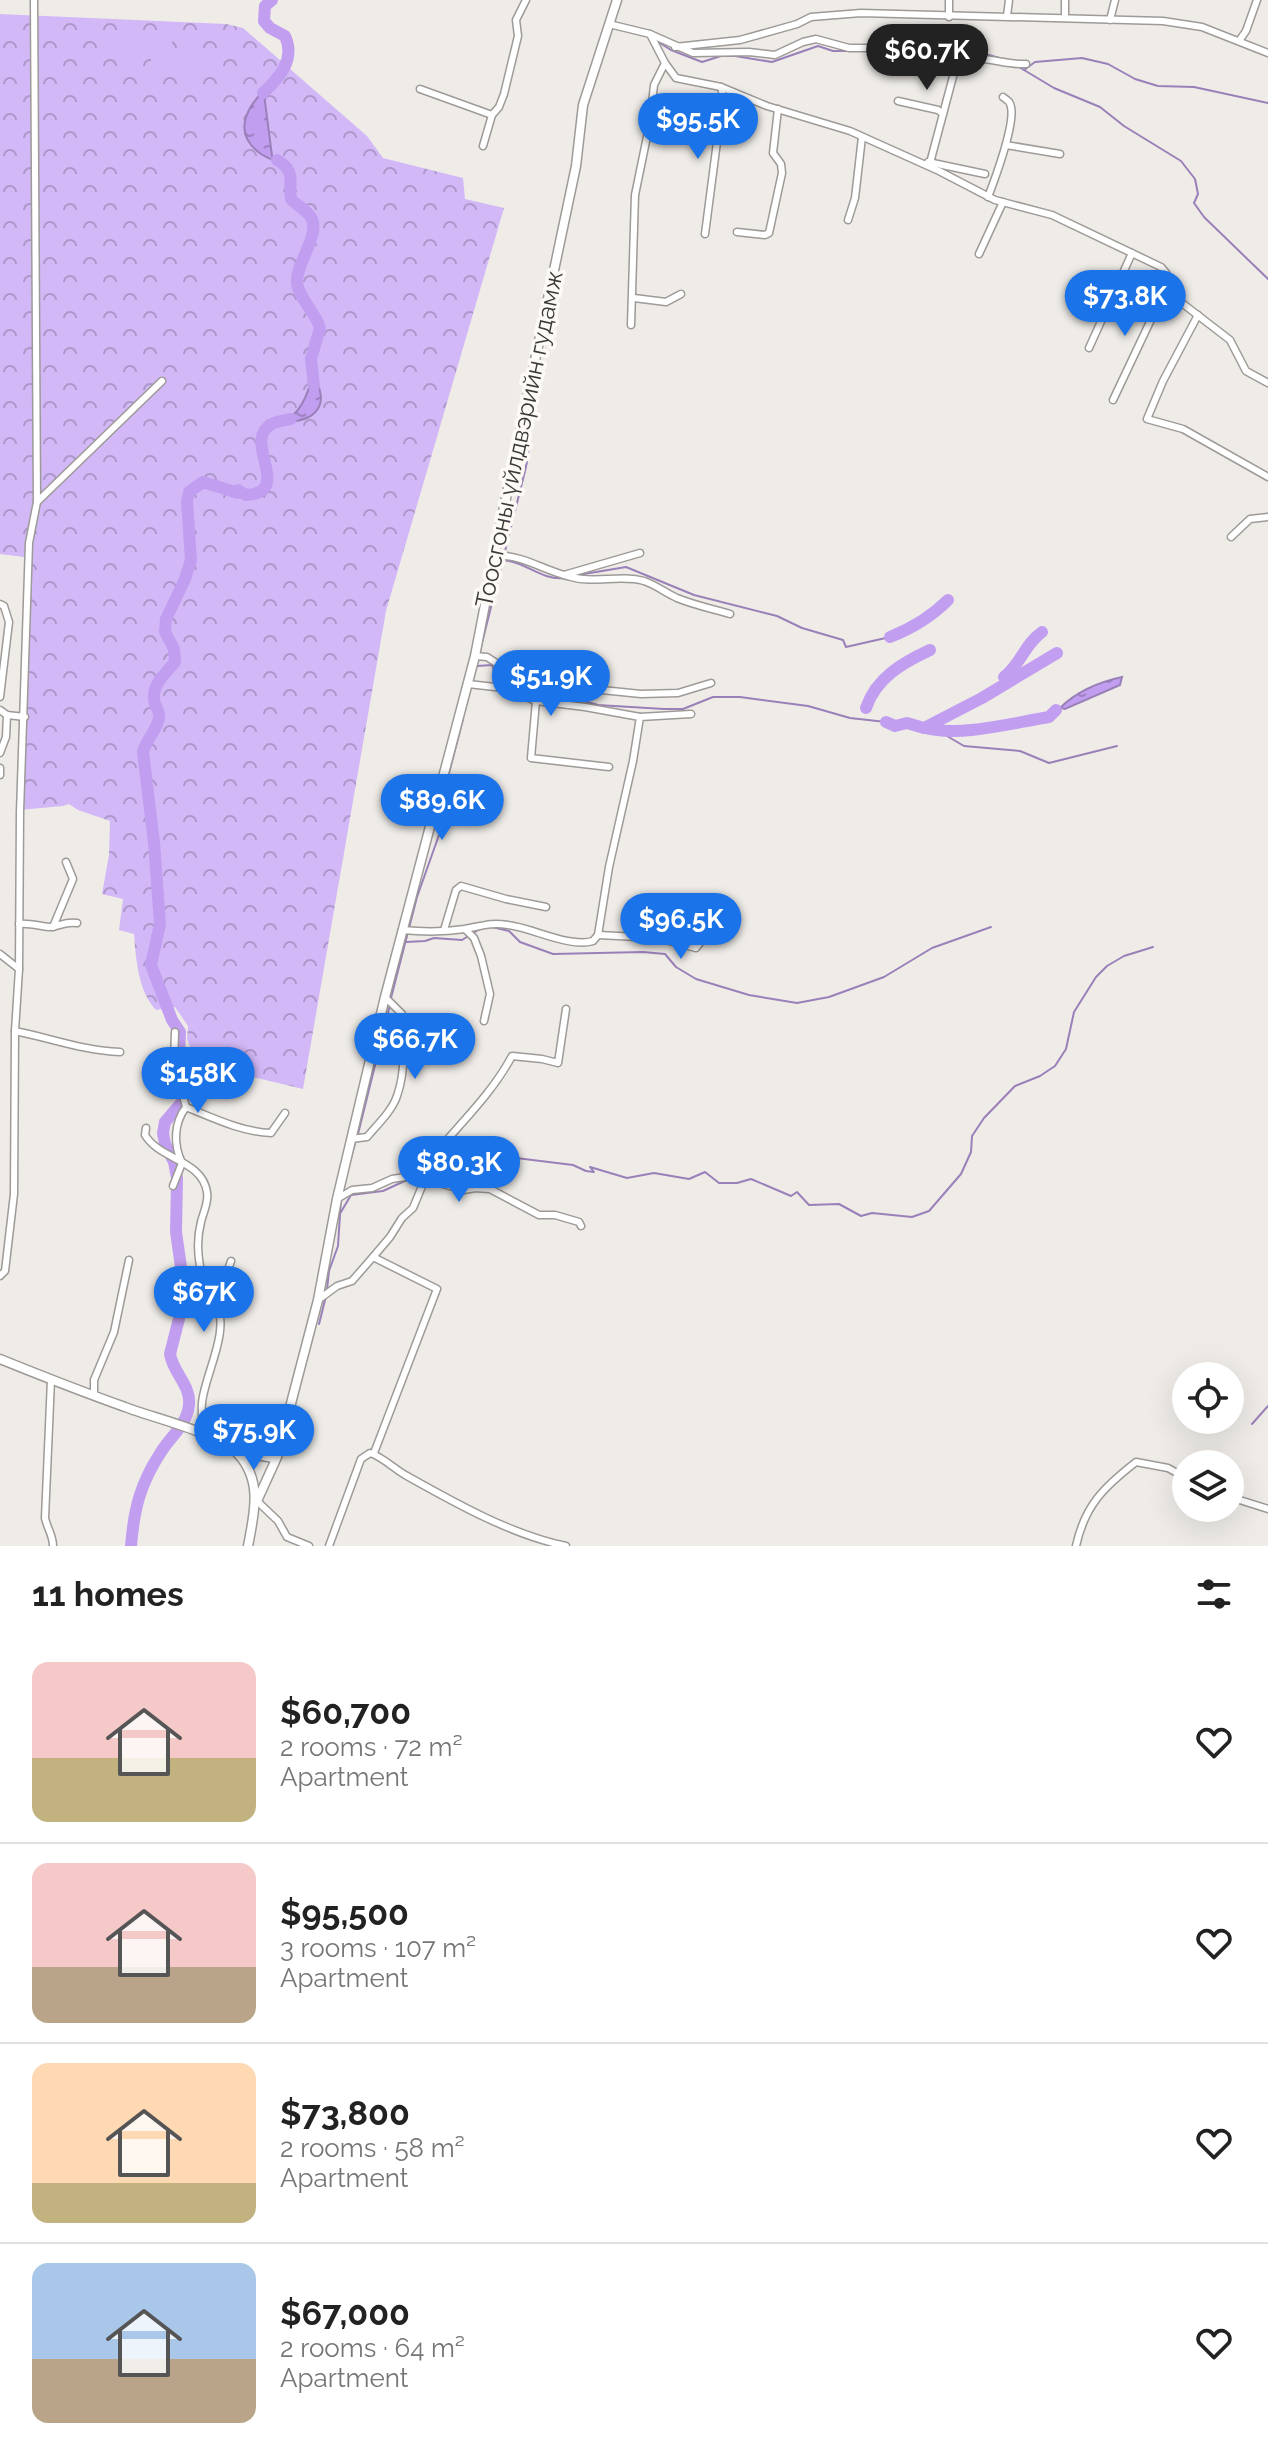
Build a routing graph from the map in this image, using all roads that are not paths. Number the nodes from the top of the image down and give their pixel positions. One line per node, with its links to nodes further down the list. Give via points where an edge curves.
1 (34, 0): 52 (street)
2 (526, 0): 27 (street, via 516,20 518,36 504,94)
3 (616, 0): 13 (main road, Тоосгоны үйлдвэрийн гудамж)
4 (949, 0): 10 (street)
5 (1009, 0): 9 (street)
6 (1065, 0): 11 (street)
7 (1115, 0): 12 (street)
8 (1257, 0): 15 (street)
9 (1007, 16): 10 (street); 11 (street)
10 (949, 17): 16 (street, via 811,17 740,40)
11 (1065, 18): 12 (street)
12 (1110, 20): 15 (street, via 1194,25)
13 (609, 24): 14 (street); 56 (main road, Тоосгоны үйлдвэрийн гудамж, via 583,105 576,166)
14 (650, 34): 16 (street); 18 (street)
15 (1239, 41): 17 (street)
16 (675, 47): 19 (street, via 693,53 775,55 816,39 849,48)
17 (1268, 53)
18 (665, 63): 21 (street, via 676,78); 44 (street, via 654,85 635,195)
19 (1026, 64)
20 (955, 69): 26 (street)
21 (721, 87): 25 (street); 39 (street)
22 (420, 89): 27 (street)
23 (1003, 97): 29 (street, via 1012,112)
24 (898, 101): 26 (street)
25 (778, 109): 28 (street); 38 (street, via 773,153 782,173 769,233)
26 (943, 114): 33 (street)
27 (492, 115): 30 (street)
28 (862, 137): 32 (street); 37 (street)
29 (1006, 145): 31 (street); 35 (street)
30 (483, 146)
31 (1060, 154)
32 (905, 157): 33 (street); 35 (street)
33 (930, 163): 34 (street)
34 (985, 174)
35 (988, 197): 36 (street)
36 (1003, 202): 40 (street, via 1052,215); 41 (street)
37 (848, 220)
38 (737, 232)
39 (705, 234)
40 (1132, 253): 42 (street, via 1165,269); 47 (street)
41 (979, 254)
42 (1165, 290): 45 (street); 50 (street)
43 (681, 294): 44 (street, via 666,302)
44 (634, 298): 46 (street)
45 (1198, 315): 49 (street, via 1230,340 1246,371); 51 (street, via 1147,419 1183,429)
46 (631, 325)
47 (1089, 348)
48 (162, 381): 52 (street)
49 (1268, 383)
50 (1113, 400)
51 (1268, 477)
52 (37, 502): 68 (street, via 29,543)
53 (1268, 517): 54 (street, via 1250,519)
54 (1231, 537)
55 (640, 553): 57 (street)
56 (495, 555): 57 (street, via 528,560); 60 (main road, Тоосгоны үйлдвэрийн гудамж)
57 (564, 575): 59 (street, via 645,581 679,599)
58 (0, 604): 63 (street, via 9,622)
59 (730, 614)
60 (475, 656): 61 (street, via 487,657 553,694 582,688 678,693); 62 (main road, Тоосгоны үйлдвэрийн гудамж)
61 (711, 683)
62 (468, 684): 64 (street, via 504,688); 81 (main road, Тоосгоны үйлдвэрийн гудамж)
63 (0, 697)
64 (536, 701): 69 (street); 71 (street, via 531,758)
65 (0, 710): 67 (street)
66 (691, 714): 69 (street)
67 (7, 715): 68 (street); 70 (street)
68 (25, 717): 78 (street)
69 (640, 717): 83 (street)
70 (0, 753)
71 (609, 767)
72 (0, 768): 73 (street)
73 (0, 775)
74 (66, 862): 79 (street, via 73,879)
75 (724, 906): 83 (street, via 696,948 658,938)
76 (546, 907): 82 (street, via 461,886)
77 (77, 923): 79 (street)
78 (19, 924): 79 (street); 85 (street)
79 (53, 927)
80 (465, 929): 82 (street); 83 (street, via 488,923 512,925 587,943); 88 (street, via 481,956 490,994)
81 (402, 930): 82 (street); 86 (main road, Тоосгоны үйлдвэрийн гудамж)
82 (444, 930)
83 (598, 935)
84 (0, 954): 85 (street)
85 (19, 969): 89 (street)
86 (385, 997): 95 (main road, Тоосгоны үйлдвэрийн гудамж); 95 (street, via 402,1014 404,1047 397,1096 367,1137)
87 (566, 1009): 97 (street, via 558,1063 512,1056)
88 (484, 1021)
89 (15, 1031): 91 (street); 105 (street, via 14,1194 5,1271)
90 (175, 1032): 92 (street, via 174,1062)
91 (120, 1052)
92 (186, 1107): 93 (street, via 271,1133); 96 (street, via 178,1118)
93 (285, 1113)
94 (146, 1128): 96 (street, via 151,1145)
95 (351, 1139): 100 (main road, Тоосгоны үйлдвэрийн гудамж)
96 (180, 1162): 99 (street); 107 (street, via 200,1177 207,1192 200,1224 200,1269)
97 (418, 1175): 98 (street); 100 (street, via 352,1190)
98 (425, 1179): 101 (street, via 464,1190 490,1189 539,1215 555,1215); 102 (street, via 413,1208)
99 (173, 1186)
100 (337, 1199): 106 (main road, Тоосгоны үйлдвэрийн гудамж)
101 (581, 1226)
102 (373, 1257): 106 (street, via 352,1281); 113 (street, via 437,1289)
103 (129, 1260): 110 (street)
104 (231, 1261): 107 (street)
105 (0, 1276)
106 (318, 1300): 114 (main road, Тоосгоны үйлдвэрийн гудамж)
107 (216, 1305): 111 (street, via 220,1327 202,1402)
108 (0, 1359): 109 (main road)
109 (51, 1380): 110 (main road); 119 (street, via 45,1518)
110 (94, 1395): 111 (main road)
111 (203, 1435): 112 (main road)
112 (237, 1452): 114 (street); 116 (main road)
113 (374, 1453): 122 (street, via 361,1459); 123 (street, via 481,1515)
114 (276, 1459): 116 (main road, Тоосгоны үйлдвэрийн гудамж)
115 (1172, 1470): 124 (street, via 1136,1462 1104,1488 1080,1525)
116 (257, 1501): 120 (main road, Тоосгоны үйлдвэрийн гудамж); 121 (street, via 287,1537)
117 (1244, 1501): 118 (street)
118 (1268, 1509)
119 (53, 1546)
120 (248, 1546)
121 (309, 1546)
122 (329, 1546)
123 (566, 1546)
124 (1076, 1546)

